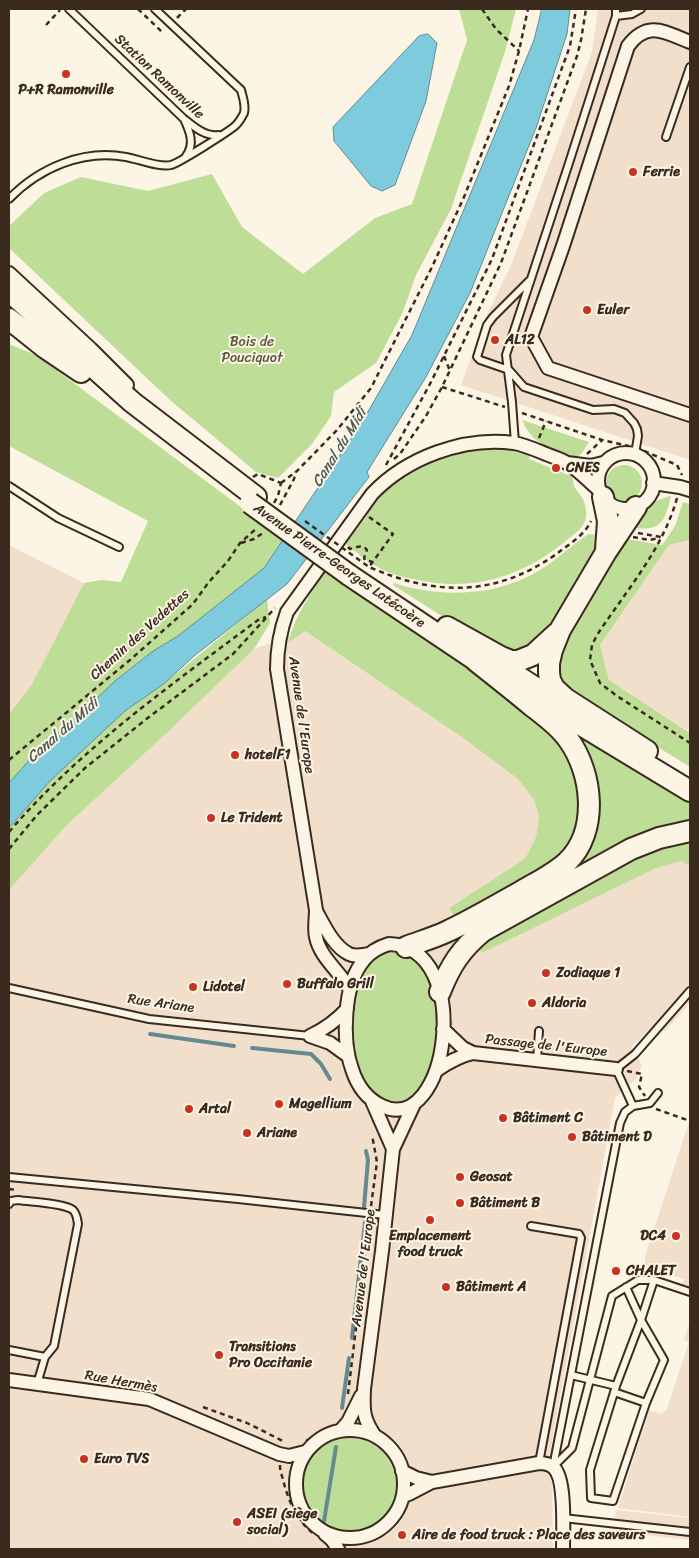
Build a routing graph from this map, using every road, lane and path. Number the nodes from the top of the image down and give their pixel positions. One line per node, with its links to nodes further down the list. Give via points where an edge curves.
1 (61, 9): 13 (path)
2 (69, 9): 18 (lane, Station Ramonville)
3 (138, 9): 14 (path)
4 (155, 9): 19 (lane, via 240,90 244,113 237,124)
5 (186, 9): 12 (path)
6 (482, 9): 16 (path, via 496,29)
7 (528, 9): 16 (path)
8 (576, 9): 28 (path, via 570,46 497,247)
9 (586, 9): 30 (path, via 577,56 505,253)
10 (641, 9): 11 (lane, via 632,14)
11 (616, 12): 24 (lane)
12 (176, 19)
13 (46, 25)
14 (162, 33)
15 (690, 42): 33 (street, via 658,30 647,30 635,36 628,46 531,337 548,368)
16 (519, 51): 40 (path, via 509,86 464,197 371,388 337,430)
17 (690, 67): 20 (lane)
18 (183, 118): 19 (lane, Station Ramonville, via 213,136); 21 (lane, via 191,134 189,152)
19 (222, 135): 21 (lane)
20 (666, 137)
21 (185, 157): 22 (lane, via 172,165 99,154 76,158 35,177)
22 (9, 199)
23 (9, 273): 34 (street, Avenue Pierre-Georges Latécoère, via 91,349)
24 (530, 280): 29 (lane, via 506,356); 29 (lane, via 492,317 478,352 480,360)
25 (9, 291): 34 (main road, Avenue Pierre-Georges Latécoère, via 132,402)
26 (9, 309): 31 (main road, Avenue Pierre-Georges Latécoère)
27 (9, 318): 31 (main road)
28 (444, 356): 30 (path); 39 (path)
29 (508, 370): 35 (lane); 36 (lane, via 524,387 593,410 614,409 625,413 638,432)
30 (450, 371): 32 (path)
31 (81, 372): 45 (main road, Avenue Pierre-Georges Latécoère, via 163,439)
32 (442, 387)
33 (690, 415)
34 (179, 439): 45 (main road, Avenue Pierre-Georges Latécoère)
35 (515, 443): 37 (street, Avenue de l'Europe); 48 (street, Avenue de l'Europe, via 467,444 417,460 382,484)
36 (635, 454): 38 (street, via 618,454); 41 (street, via 649,465)
37 (567, 463): 38 (street, Avenue de l'Europe, via 591,466); 44 (street, Avenue de l'Europe)
38 (603, 463): 44 (street, via 597,481)
39 (386, 467)
40 (282, 483): 45 (path, via 278,496); 45 (path, via 258,474 254,476)
41 (654, 483): 43 (street); 47 (street, via 648,497)
42 (9, 486): 54 (lane, via 58,518)
43 (690, 490)
44 (601, 494): 47 (street, via 609,504 618,508); 55 (main road, via 608,521)
45 (261, 497): 46 (path, Avenue Pierre-Georges Latécoère); 51 (main road, Avenue Pierre-Georges Latécoère)
46 (283, 506)
47 (636, 507): 55 (main road)
48 (360, 510): 53 (street, Avenue de l'Europe); 56 (path, via 393,534)
49 (591, 523): 57 (path, via 583,533 541,564 490,585 462,588 429,586)
50 (260, 525): 62 (path, Chemin des Vedettes, via 240,543 193,604)
51 (298, 528): 57 (main road, Avenue Pierre-Georges Latécoère); 57 (path, Avenue Pierre-Georges Latécoère, bridge)
52 (625, 535): 61 (path, via 650,540 662,538 597,635 590,660 600,683)
53 (338, 541): 56 (path, via 350,549 364,547 367,550 365,560); 67 (street, Avenue de l'Europe, via 287,612 277,657 279,688)
54 (119, 548)
55 (606, 552): 59 (main road)
56 (372, 562): 57 (path)
57 (357, 570): 58 (main road, Avenue Pierre-Georges Latécoère); 60 (main road, Avenue Pierre-Georges Latécoère)
58 (420, 612): 59 (main road, via 511,661 533,655); 63 (main road, Avenue Pierre-Georges Latécoère)
59 (560, 630): 63 (main road, via 549,663 554,688)
60 (476, 661): 63 (main road, Avenue Pierre-Georges Latécoère, via 663,776); 68 (main road, via 548,719 568,740 588,785 590,807 586,830 568,861 554,872 475,918)
61 (690, 743)
62 (9, 760)
63 (688, 783)
64 (690, 831): 73 (main road, via 659,838 632,849 483,932 454,961)
65 (9, 832): 66 (path, via 78,760 162,692 258,620 267,617 233,654 85,768)
66 (9, 849)
67 (316, 910): 69 (street, Avenue de l'Europe, via 330,935 348,954); 71 (street, Avenue de l'Europe, via 316,938 323,954)
68 (406, 947): 69 (street, via 388,944); 73 (street, Avenue de l'Europe, via 424,959)
69 (369, 954): 71 (street, via 355,974)
70 (9, 988): 77 (lane, Rue Ariane, via 149,1020)
71 (350, 990): 74 (street)
72 (690, 991): 81 (lane, via 635,1054)
73 (440, 992): 75 (street, Avenue de l'Europe)
74 (347, 1009): 77 (street, via 326,1028); 79 (street)
75 (443, 1029): 78 (street, Passage de l'Europe); 82 (street, Avenue de l'Europe)
76 (539, 1031): 80 (lane)
77 (310, 1036): 79 (street, Rue Ariane, via 330,1043)
78 (473, 1053): 80 (street, Passage de l'Europe); 82 (street, Passage de l'Europe, via 460,1056)
79 (348, 1056): 84 (street, via 357,1082)
80 (537, 1060): 81 (street, Passage de l'Europe)
81 (616, 1069): 86 (lane)
82 (437, 1070): 85 (street, Avenue de l'Europe, via 431,1084)
83 (658, 1093): 86 (lane, via 650,1103)
84 (372, 1101): 85 (street, via 390,1109); 88 (street)
85 (414, 1104): 88 (street, Avenue de l'Europe)
86 (633, 1106): 100 (lane, via 625,1112 620,1123)
87 (372, 1134): 91 (path, via 377,1162)
88 (394, 1149): 92 (street, Avenue de l'Europe)
89 (9, 1177): 91 (lane)
90 (9, 1204): 99 (lane, via 18,1200 66,1206 77,1216 54,1346)
91 (370, 1214): 92 (lane); 106 (path)
92 (386, 1215): 105 (street, Avenue de l'Europe)
93 (531, 1226): 112 (lane, via 579,1234 581,1238)
94 (654, 1280): 95 (lane, via 638,1280); 96 (lane); 97 (lane)
95 (626, 1288): 97 (lane); 101 (lane, via 612,1296)
96 (690, 1292)
97 (642, 1320): 104 (lane); 107 (lane, via 664,1360)
98 (9, 1350): 99 (lane)
99 (45, 1357): 103 (lane)
100 (571, 1375): 101 (lane); 113 (lane)
101 (590, 1379): 104 (lane); 113 (lane, via 572,1448)
102 (9, 1380): 103 (street, Rue Hermès)
103 (37, 1384): 111 (street, Rue Hermès, via 148,1399)
104 (615, 1389): 107 (lane); 107 (lane, via 590,1470 592,1498 613,1501)
105 (364, 1390): 108 (street, Avenue de l'Europe, via 353,1414); 109 (street, Avenue de l'Europe, via 363,1409)
106 (347, 1402)
107 (646, 1403)
108 (337, 1428): 109 (street); 110 (street); 110 (path, via 322,1430)
109 (375, 1436): 114 (street, via 397,1457)
110 (306, 1447): 111 (street, Rue Hermès, via 289,1456); 115 (street)
111 (281, 1455): 115 (street); 120 (path, via 280,1468 293,1509 305,1527)
112 (540, 1462): 113 (street); 116 (street)
113 (553, 1467): 118 (street, via 561,1485)
114 (402, 1471): 116 (street); 117 (street)
115 (296, 1476): 120 (street, via 301,1510)
116 (432, 1482): 117 (street)
117 (403, 1496): 121 (street, via 399,1508 383,1528)
118 (563, 1518): 119 (lane); 124 (street)
119 (690, 1532)
120 (321, 1536): 121 (street); 122 (street, via 332,1540)
121 (361, 1538): 123 (street)
122 (338, 1549)
123 (349, 1549)
124 (563, 1549)

